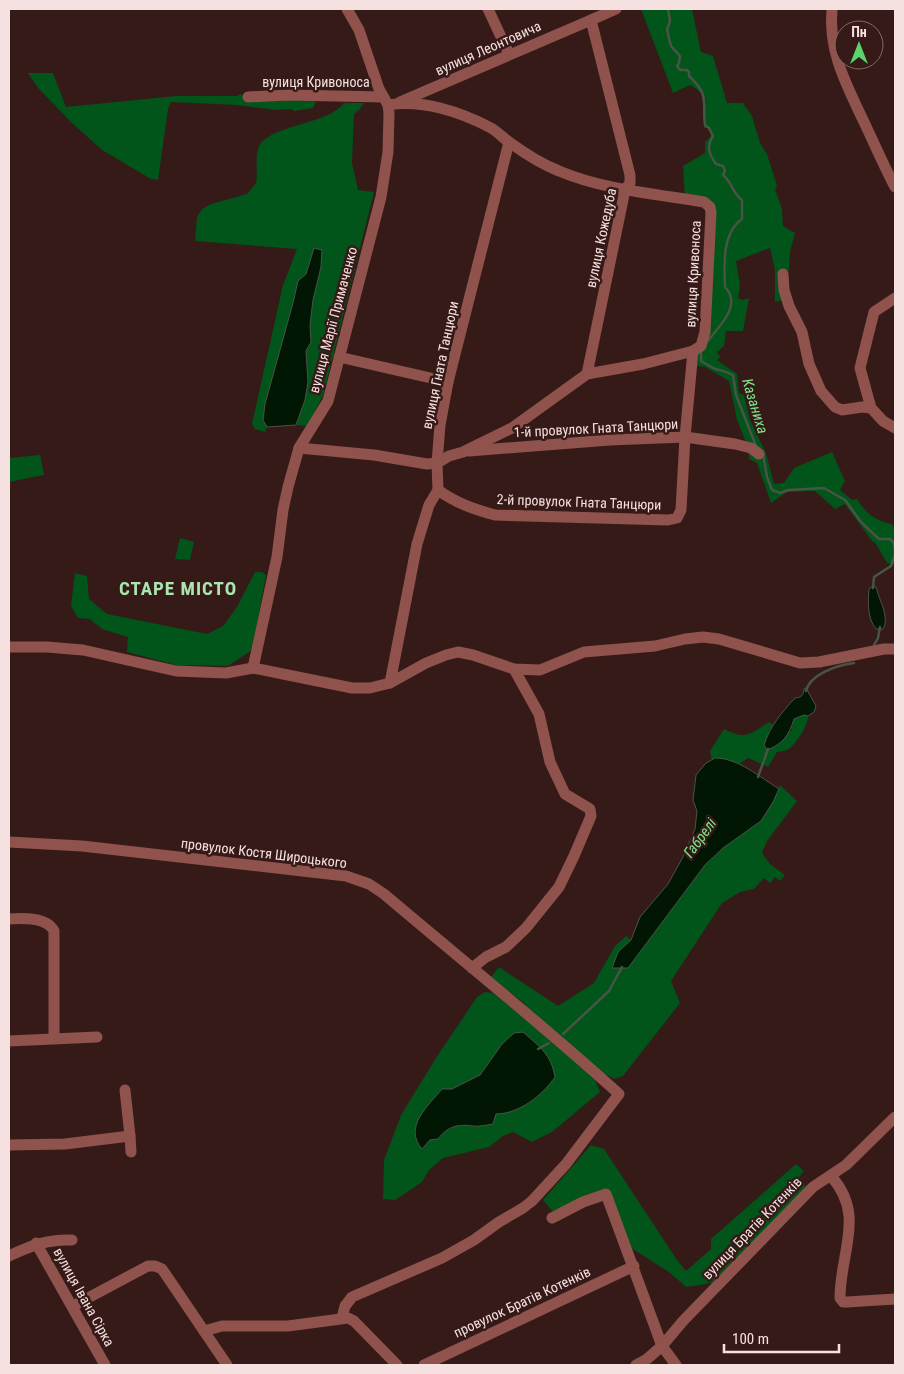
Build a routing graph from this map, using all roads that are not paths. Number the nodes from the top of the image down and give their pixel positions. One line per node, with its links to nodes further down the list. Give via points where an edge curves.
1 (347, 9): 8 (street, вулиця Марії Примаченко, via 359,30 379,89)
2 (488, 9): 6 (street)
3 (616, 9): 5 (street)
4 (832, 9): 10 (street, via 830,26 842,77)
5 (591, 20): 6 (street, вулиця Леонтовича); 11 (street, вулиця Кожедуба, via 630,175 630,183)
6 (509, 54): 8 (street, вулиця Леонтовича)
7 (248, 96): 8 (street, вулиця Кривоноса, via 288,95)
8 (390, 102): 9 (street, вулиця Кривоноса, via 440,108 460,114 492,129); 15 (street, вулиця Марії Примаченко, via 388,152 381,197)
9 (509, 142): 11 (street, вулиця Кривоноса, via 559,171); 17 (street, вулиця Гната Танцюри)
10 (895, 187)
11 (625, 190): 14 (street, вулиця Кривоноса, via 704,202 710,207 705,332 701,346); 16 (street, вулиця Кожедуба)
12 (783, 274): 18 (street, via 789,306 802,332 809,364 821,391 842,410)
13 (895, 298): 18 (street, via 874,312 860,368)
14 (693, 351): 16 (street); 20 (street, 2-й провулок Гната Танцюри)
15 (339, 357): 17 (street); 21 (street, вулиця Марії Примаченко, via 328,401)
16 (587, 374): 22 (street, via 512,428)
17 (448, 382): 24 (street, вулиця Гната Танцюри)
18 (871, 408): 19 (street)
19 (895, 428)
20 (685, 437): 22 (street, 1-й провулок Гната Танцюри); 23 (street, 1-й провулок Гната Танцюри, via 735,444); 25 (street, 2-й провулок Гната Танцюри, via 681,510 677,518 668,520 495,515 471,509)
21 (299, 448): 24 (street); 28 (street, вулиця Марії Примаченко, via 283,510 278,557)
22 (463, 452): 24 (street)
23 (759, 454)
24 (436, 463): 25 (street, вулиця Гната Танцюри)
25 (438, 490): 30 (street, via 429,505 418,544)
26 (9, 647): 28 (street, via 83,650 176,671 226,673)
27 (895, 649): 29 (street, via 800,663 703,637 654,646 584,652 540,670)
28 (253, 668): 30 (street, via 352,688)
29 (514, 669): 30 (street, via 458,652 426,663); 33 (street, via 539,714 550,762 565,794 586,805 591,816 559,887 526,928 506,946)
30 (390, 683)
31 (9, 842): 33 (street, провулок Костя Широцького, via 82,846 346,876 369,884 384,894)
32 (9, 919): 35 (street, via 41,921 54,932)
33 (472, 968): 50 (street, провулок Костя Широцького, via 619,1094 566,1164 532,1201 442,1258 352,1297)
34 (97, 1037): 35 (street)
35 (54, 1038): 36 (street)
36 (9, 1041)
37 (125, 1090): 39 (street)
38 (895, 1117): 42 (street, вулиця Братів Котенків)
39 (130, 1136): 40 (street, via 64,1144); 41 (street)
40 (9, 1145)
41 (131, 1152)
42 (831, 1176): 48 (street, via 844,1194 850,1227 842,1302); 52 (street, вулиця Братів Котенків, via 812,1187 794,1205)
43 (552, 1218): 47 (street, via 606,1194)
44 (72, 1240): 45 (street)
45 (36, 1243): 46 (street); 49 (street, вулиця Івана Сірка)
46 (9, 1256)
47 (634, 1266): 52 (street); 56 (street, провулок Братів Котенків)
48 (895, 1299)
49 (73, 1306): 51 (street, via 148,1266 156,1266 162,1269); 53 (street, вулиця Івана Сірка)
50 (342, 1318): 51 (street, via 288,1326 222,1326); 55 (street, via 354,1322)
51 (204, 1331): 54 (street)
52 (662, 1346): 57 (street, вулиця Братів Котенків); 58 (street)
53 (105, 1365)
54 (227, 1365)
55 (397, 1365)
56 (424, 1365)
57 (636, 1365)
58 (676, 1365)

